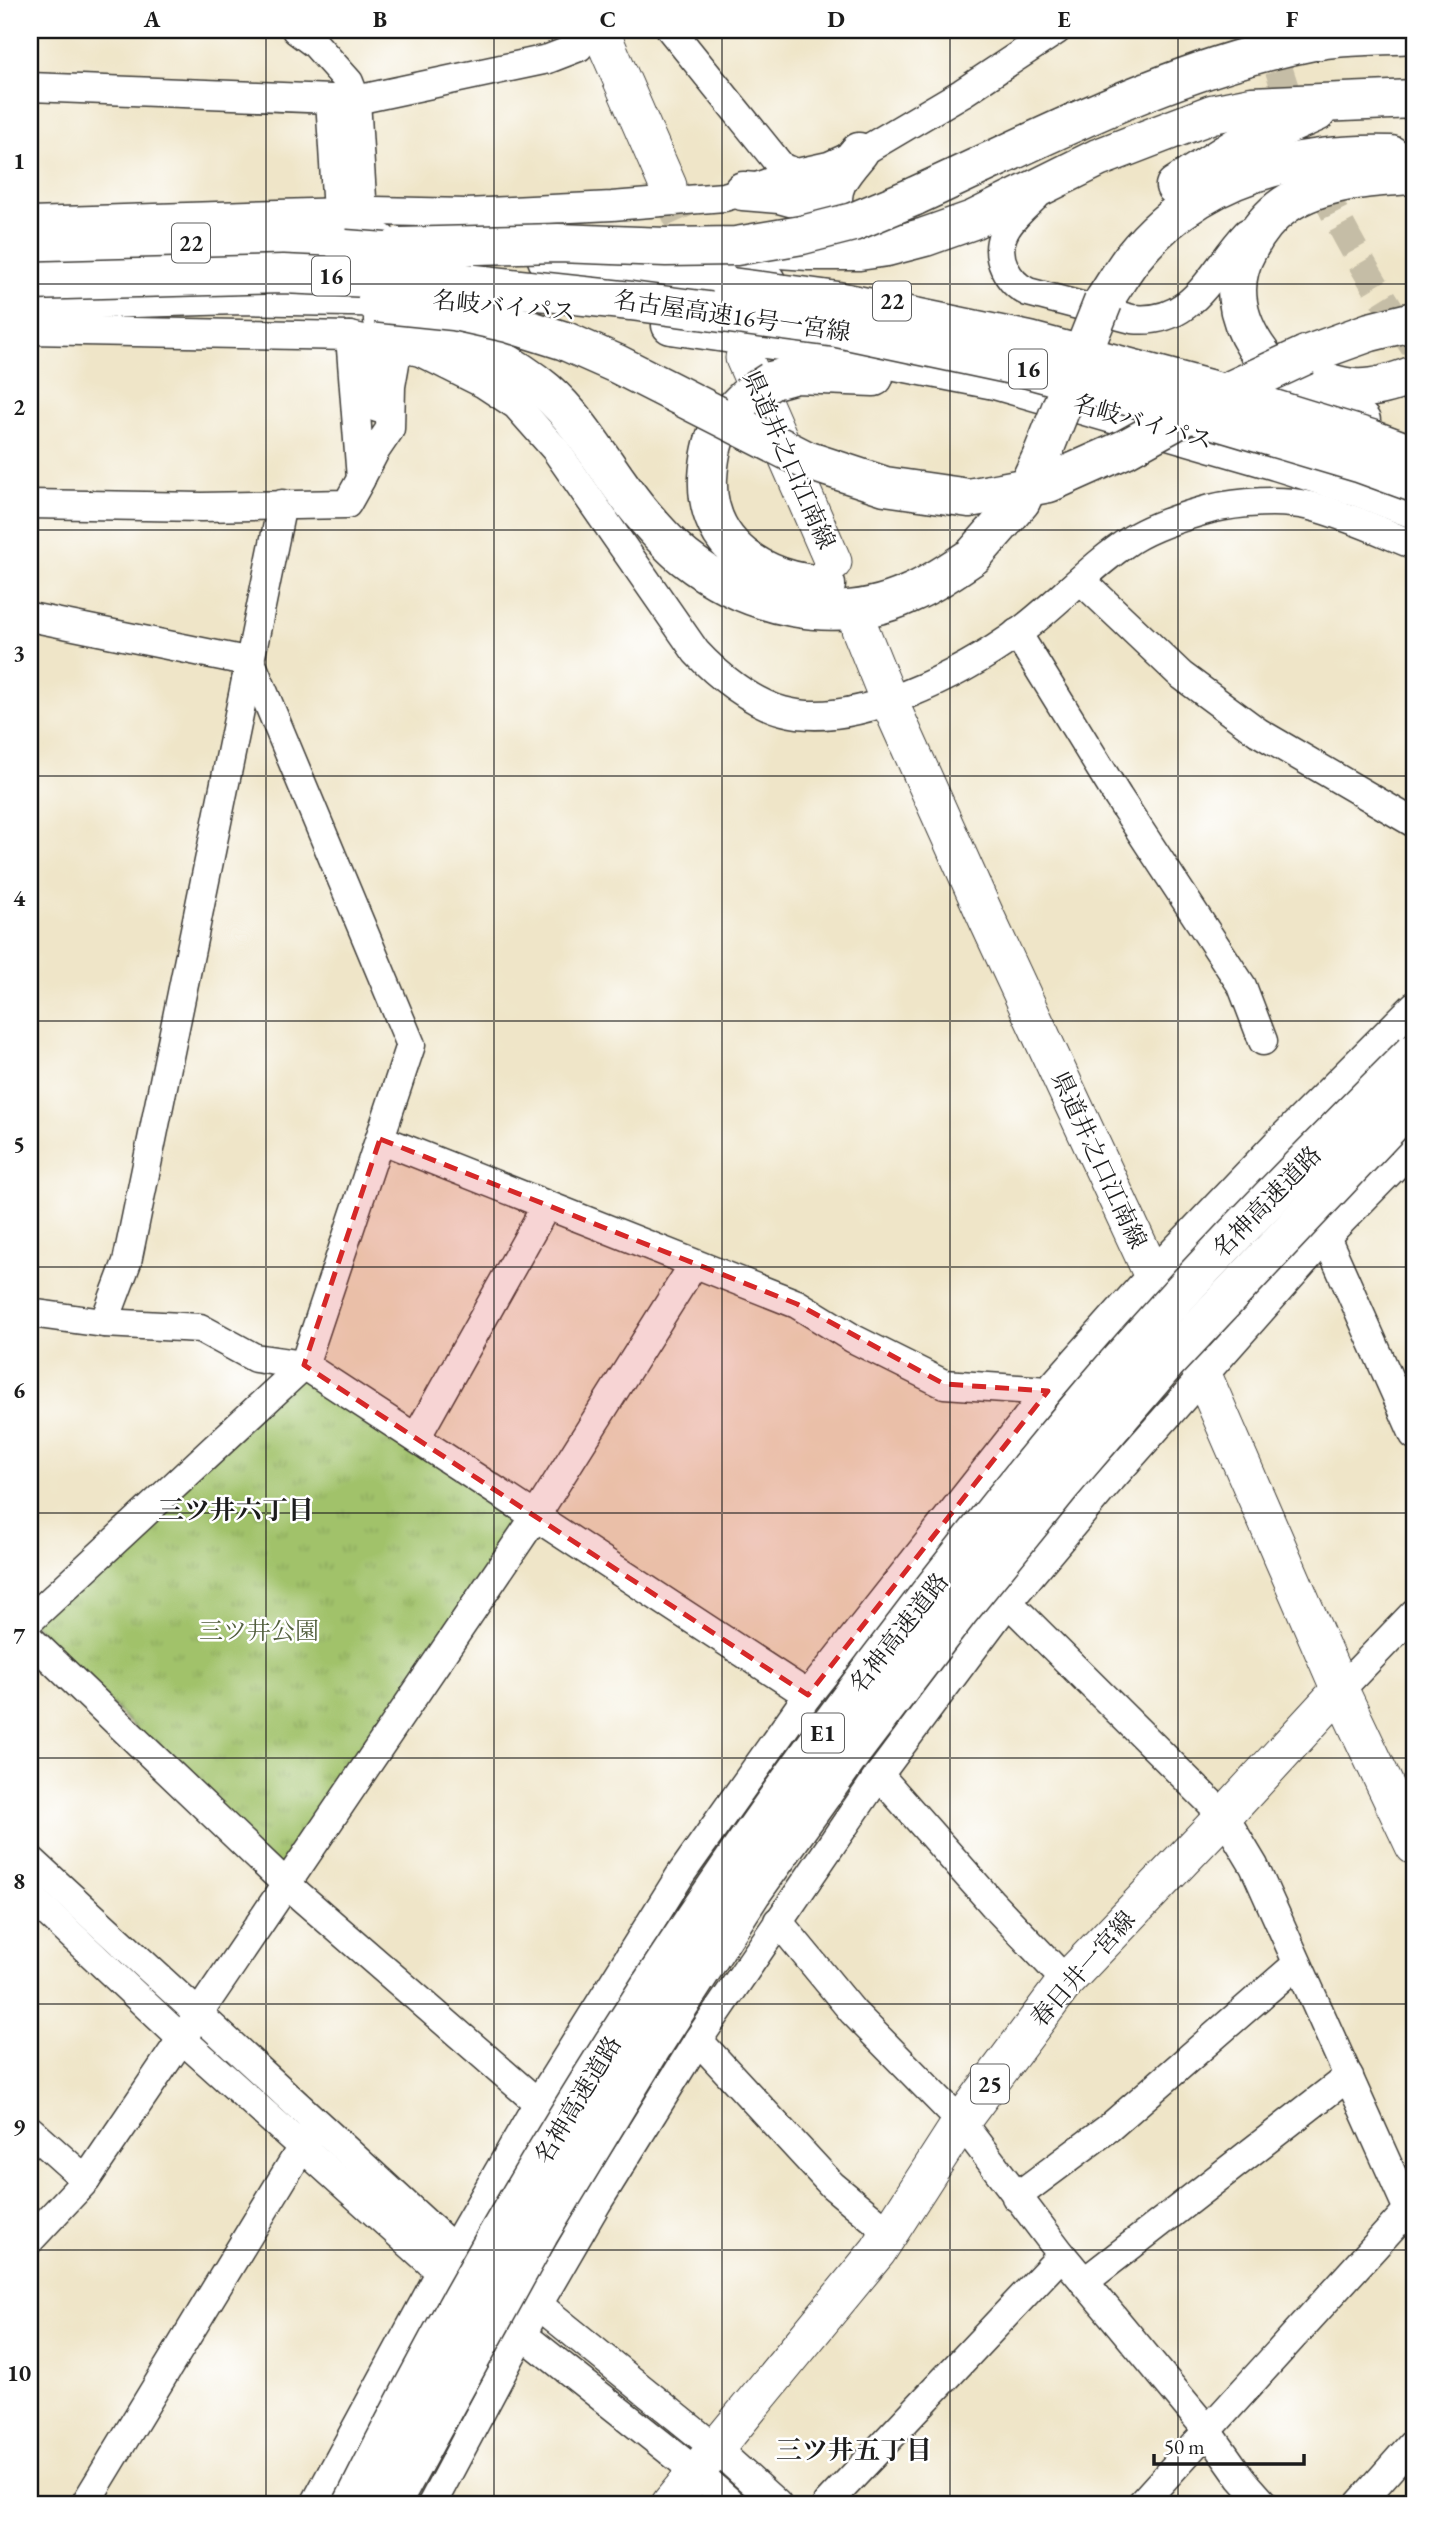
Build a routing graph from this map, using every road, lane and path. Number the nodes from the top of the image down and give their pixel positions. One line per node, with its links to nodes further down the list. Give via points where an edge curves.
1 (296, 30): 8 (street, via 349,82)
2 (573, 30): 8 (street, via 579,47 548,59)
3 (600, 30): 17 (main road)
4 (671, 30): 11 (street)
5 (1057, 30): 12 (street, via 962,93)
6 (1414, 34): 22 (highway, bridge, via 1317,40 1182,77 853,222 802,235 736,246 666,247 558,243)
7 (30, 88): 8 (street)
8 (350, 99): 22 (street); 22 (street)
9 (1414, 99): 10 (highway)
10 (1336, 103): 16 (highway, via 1252,106 1212,114 1098,158); 29 (highway, via 1235,148 1171,189 1125,232 1100,266)
11 (746, 122): 14 (street); 18 (street, via 754,147 753,165)
12 (859, 152): 14 (street, via 821,169); 20 (highway, via 832,192)
13 (1414, 155): 29 (highway, via 1359,154 1291,162 1248,173 1208,193 1167,222)
14 (788, 175): 18 (street); 20 (highway)
15 (1414, 175): 19 (highway, via 1368,177 1322,188)
16 (1047, 185): 19 (street, via 1003,234 1004,267 1013,283 1027,292 1146,320 1188,305 1247,233); 23 (highway)
17 (668, 186)
18 (739, 193): 20 (highway, via 779,194); 22 (street)
19 (1286, 204): 35 (highway, via 1257,231 1242,260 1236,291 1242,322)
20 (832, 211): 23 (highway, via 853,226 874,233)
21 (30, 222): 22 (street)
22 (354, 222): 23 (highway, via 809,251 887,247); 24 (highway, 名岐バイパス / 22); 25 (highway, 名古屋高速16号一宮線 / 16, via 261,247); 40 (highway, 名岐バイパス / 22, via 925,307 1196,373); 41 (highway, 名古屋高速16号一宮線 / 16, bridge, via 461,258 838,301 1055,348 1209,389)
23 (933, 234)
24 (30, 248)
25 (30, 253)
26 (141, 276): 27 (highway, 名古屋高速16号一宮線 / 16, bridge); 31 (highway, bridge, via 208,296 402,304 508,323 617,364 806,460 885,486 969,498 1049,483 1306,355); 43 (highway, 名古屋高速16号一宮線 / 16, bridge, via 283,274 456,282 837,328 1035,371 1204,417)
27 (30, 281)
28 (239, 295): 30 (highway, 名岐バイパス / 22); 38 (highway, 名岐バイパス / 22, via 409,298 597,314 834,349); 47 (highway, via 436,328 505,361 547,391 582,429 642,514 683,557 727,586 757,598 834,611 867,607 942,578)
29 (1093, 299): 47 (highway, bridge, via 1019,453)
30 (30, 300)
31 (1414, 321)
32 (30, 330): 33 (street)
33 (350, 336): 34 (street); 42 (street)
34 (386, 349): 42 (street, via 390,429); 55 (street, via 419,352 516,405 555,449 696,652 742,691 782,711 814,716)
35 (1257, 351): 36 (highway, via 1345,389 1388,385); 39 (highway, via 1274,371 1334,413)
36 (1414, 374)
37 (754, 379): 38 (highway, via 796,374); 47 (highway, via 719,430 708,467 714,518 746,559 800,583 848,586 889,578); 49 (main road, 県道井之口江南線)
38 (995, 380): 46 (highway, 名岐バイパス / 22, via 1276,461)
39 (1414, 439)
40 (1414, 447)
41 (1414, 455)
42 (360, 479): 45 (street, via 347,504)
43 (1414, 483)
44 (30, 504): 45 (street)
45 (282, 504): 54 (street)
46 (1414, 509)
47 (967, 545)
48 (1414, 545): 50 (street, via 1309,506 1260,502 1213,508 1164,524 1132,539)
49 (833, 562)
50 (1081, 580): 53 (street); 56 (street, via 1181,675 1258,732)
51 (30, 617): 54 (street)
52 (860, 629): 55 (main road, 県道井之口江南線)
53 (1017, 634): 55 (street, via 983,658); 58 (street, via 1242,986)
54 (251, 662): 61 (street, via 411,1045); 68 (street, via 127,1262)
55 (889, 701): 66 (main road, 県道井之口江南線)
56 (1414, 823)
57 (1414, 1006): 66 (street)
58 (1263, 1041)
59 (1414, 1052): 115 (highway, 名神高速道路 / E1, bridge, via 1263,1203 1092,1393 827,1727 624,2026 509,2214)
60 (1414, 1100): 116 (highway, 名神高速道路 / E1, bridge, via 1166,1363 977,1589 855,1748 752,1892 652,2047 539,2234)
61 (380, 1139): 63 (street); 69 (street)
62 (1414, 1147): 64 (street)
63 (546, 1206): 65 (street); 73 (street)
64 (1326, 1237): 70 (street); 72 (street)
65 (694, 1264): 71 (street, via 797,1304 944,1384); 74 (street)
66 (1152, 1274): 70 (main road, 県道井之口江南線); 71 (street)
67 (30, 1313): 68 (street)
68 (104, 1323): 69 (street, via 200,1328 255,1358)
69 (304, 1365): 73 (street); 77 (street)
70 (1203, 1375): 75 (street); 79 (main road, 県道井之口江南線)
71 (1048, 1391): 80 (street)
72 (1413, 1429)
73 (416, 1438): 74 (street)
74 (535, 1517): 80 (street); 85 (street)
75 (1008, 1602): 81 (street); 82 (street)
76 (1414, 1613): 79 (street)
77 (30, 1620)
78 (30, 1639): 85 (street)
79 (1340, 1690): 82 (main road, 春日井一宮線 / 25); 83 (main road)
80 (808, 1695): 94 (street, via 681,1874)
81 (880, 1775): 87 (street); 89 (street)
82 (1224, 1816): 88 (street, via 1254,1866); 89 (main road, 春日井一宮線 / 25)
83 (1414, 1846)
84 (30, 1859): 90 (street)
85 (285, 1883): 90 (street); 94 (street)
86 (30, 1896): 91 (street)
87 (778, 1921): 92 (street); 95 (street, via 853,2012)
88 (1297, 1964): 93 (street); 99 (street, via 1110,2127)
89 (1066, 1981): 95 (main road, 春日井一宮線 / 25)
90 (197, 2013): 91 (street); 97 (street)
91 (181, 2038): 97 (street); 98 (street)
92 (698, 2040): 101 (street, via 832,2185); 107 (street)
93 (1349, 2076): 100 (street); 106 (street)
94 (537, 2103): 103 (street)
95 (961, 2122): 99 (street); 101 (main road, 春日井一宮線 / 25)
96 (30, 2130): 98 (street)
97 (309, 2134): 103 (street); 105 (street); 113 (street)
98 (86, 2180): 102 (street)
99 (1016, 2197): 104 (street)
100 (1411, 2217): 109 (street)
101 (890, 2233): 111 (main road, 春日井一宮線 / 25)
102 (30, 2239)
103 (454, 2249): 105 (street); 107 (street)
104 (1062, 2255): 106 (street); 120 (street)
105 (440, 2273): 108 (street); 114 (street)
106 (1084, 2282): 109 (street)
107 (539, 2303): 108 (street); 111 (street)
108 (523, 2334): 111 (street); 112 (street)
109 (1208, 2431): 121 (street); 122 (street)
110 (1414, 2442): 123 (street)
111 (706, 2460): 117 (main road, 春日井一宮線 / 25); 118 (street); 119 (street)
112 (439, 2501)
113 (85, 2504)
114 (315, 2504)
115 (353, 2504)
116 (391, 2504)
117 (670, 2504)
118 (732, 2504)
119 (777, 2504)
120 (827, 2504)
121 (1140, 2504)
122 (1264, 2504)
123 (1359, 2504)

